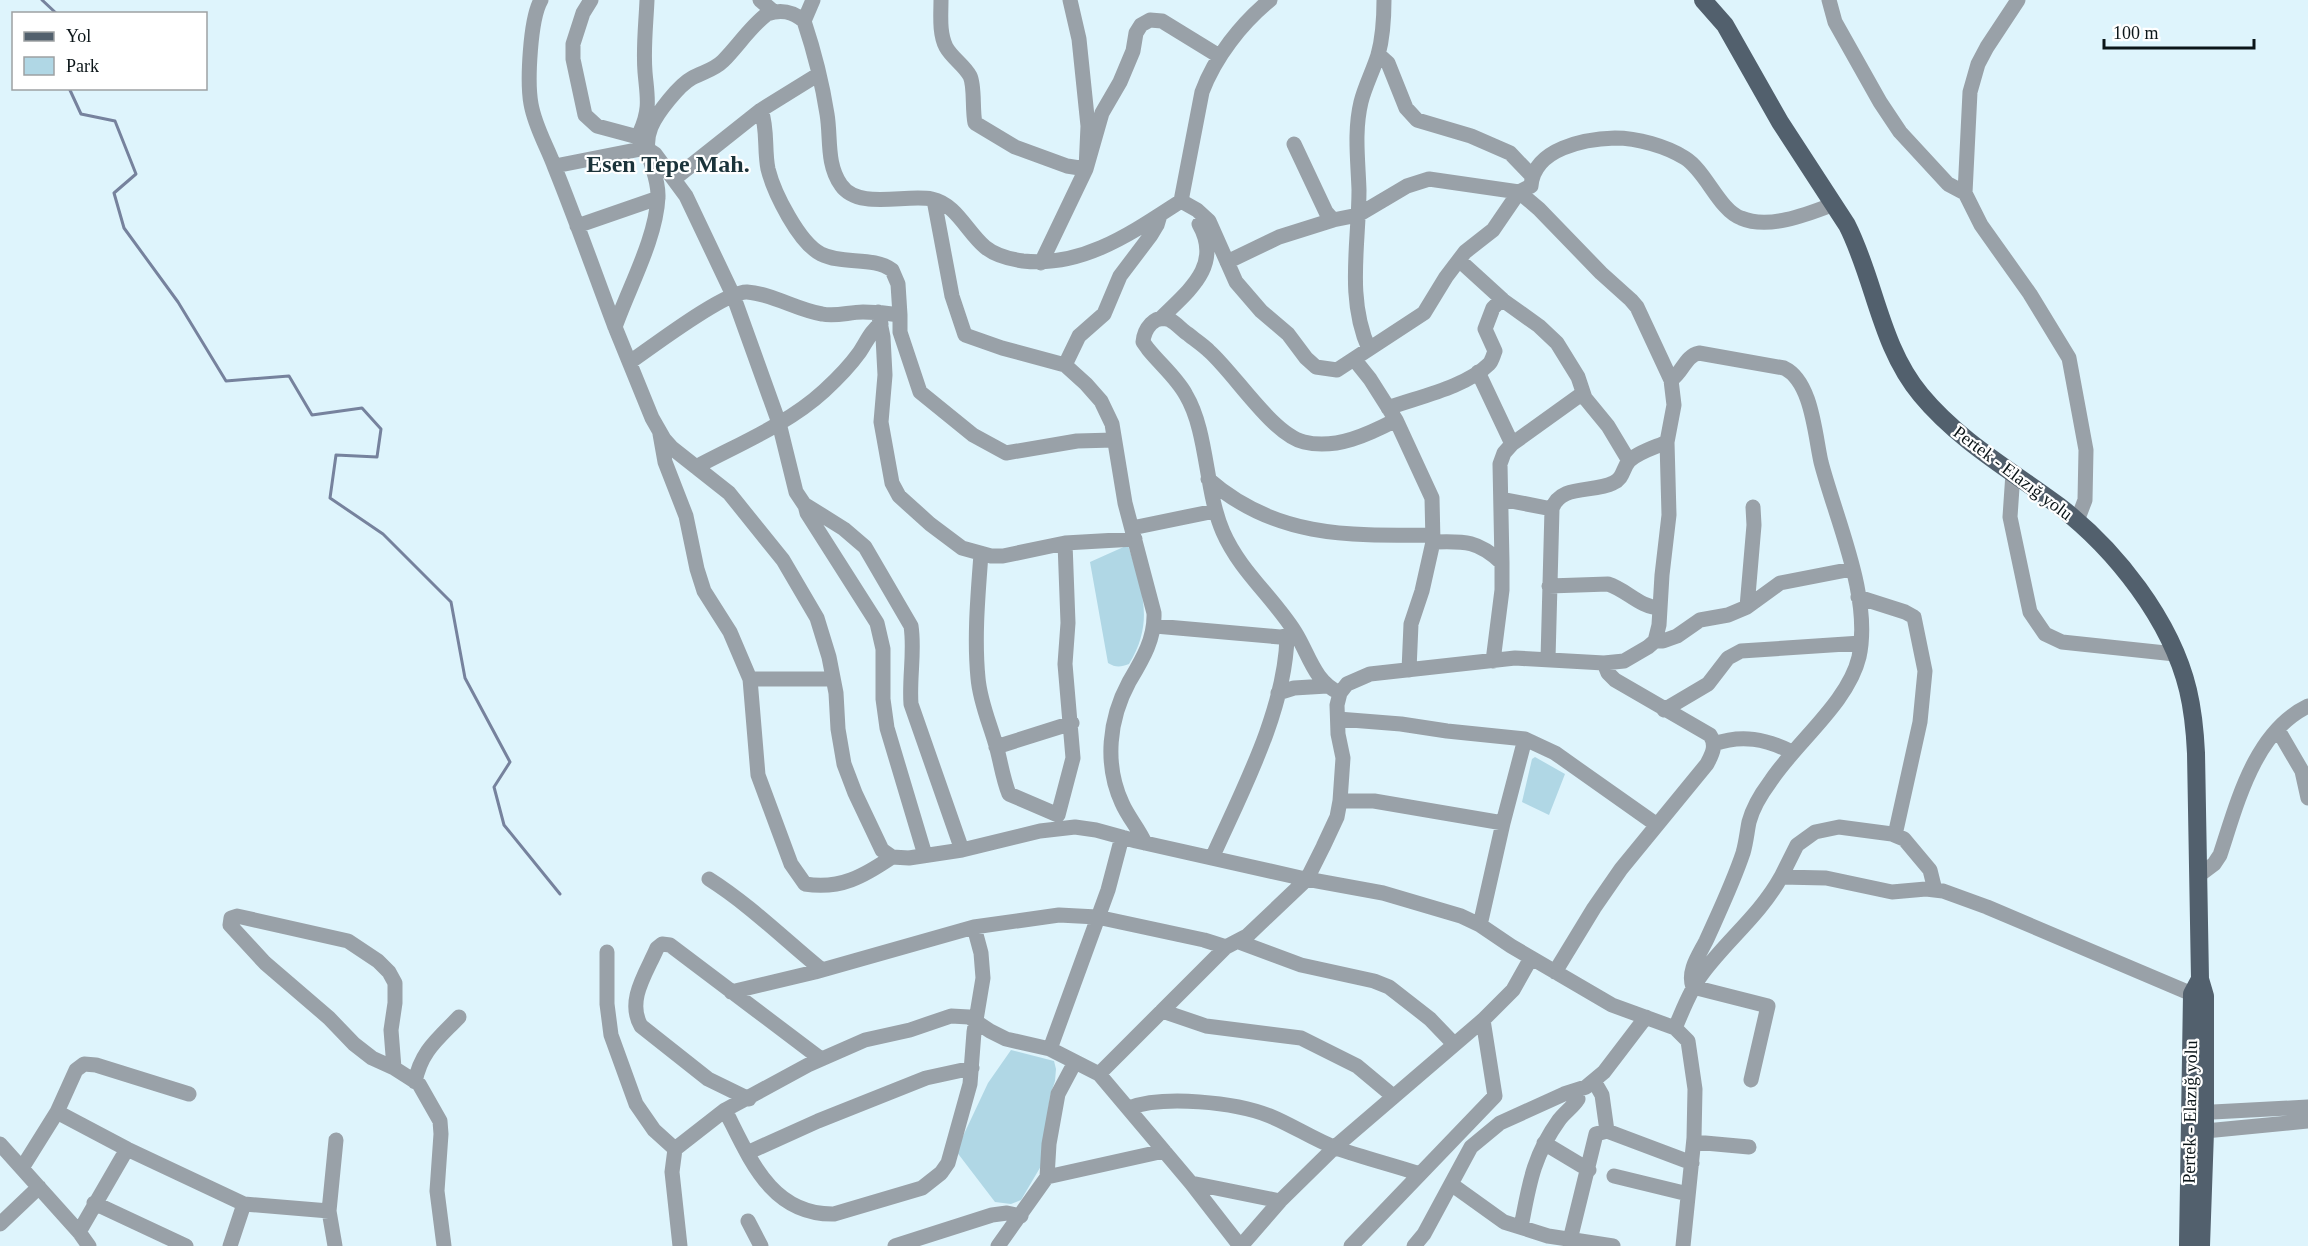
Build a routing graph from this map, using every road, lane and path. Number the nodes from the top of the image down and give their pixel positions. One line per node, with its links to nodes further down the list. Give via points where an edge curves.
1 (541, 0): 23 (street, via 535,17 529,85 533,116)
2 (591, 0): 21 (street, via 573,44 581,104 585,115 597,126)
3 (631, 0): 4 (street)
4 (640, 0)
5 (647, 0): 21 (street, via 645,73 649,96)
6 (760, 0): 15 (street)
7 (813, 0): 16 (street)
8 (941, 0): 24 (street, via 941,32 946,47 970,75 975,123 1015,147)
9 (1070, 0): 24 (street, via 1079,39 1088,126)
10 (1270, 0): 18 (street)
11 (1384, 0): 17 (street)
12 (1703, 0): 32 (main road, Pertek - Elazığ yolu, via 1725,25 1780,122)
13 (1829, 0): 28 (street, via 1834,22 1900,132 1948,184)
14 (2018, 0): 28 (street, via 1978,64 1970,92)
15 (774, 12): 16 (street, via 789,12); 21 (street, via 760,20 722,63 681,86)
16 (804, 21): 19 (street)
17 (1378, 54): 25 (street, via 1388,63 1406,108 1417,120 1477,138 1510,153); 35 (street, via 1358,120)
18 (1219, 56): 24 (street, via 1162,21 1150,20 1141,25 1120,82 1102,113); 31 (street, via 1202,92)
19 (819, 74): 20 (street); 30 (street, via 833,166 843,188 860,198)
20 (761, 110): 26 (street); 43 (street, via 768,168 787,214 820,254 879,264 892,270 898,284)
21 (642, 143): 23 (street); 26 (street); 29 (street, via 657,182)
22 (1294, 144): 36 (street)
23 (555, 166): 37 (street)
24 (1086, 170): 40 (street)
25 (1532, 176): 27 (street, via 1531,186); 32 (street, via 1549,156 1564,147 1616,138 1661,147 1687,159 1740,218 1760,222 1796,218)
26 (674, 178): 41 (street, via 691,204)
27 (1519, 192): 35 (street, via 1429,179 1407,186); 38 (street, via 1493,230); 52 (street, via 1631,300)
28 (1965, 194): 69 (street, via 1980,225 2030,294 2069,358 2086,450 2085,500)
29 (658, 198): 37 (street); 46 (street, via 644,256)
30 (934, 200): 40 (street, via 950,207 988,249 1015,260); 50 (street, via 952,296 965,335)
31 (1181, 201): 33 (street); 34 (street)
32 (1834, 204): 62 (main road, Pertek - Elazığ yolu, via 1856,243 1884,329 1906,375 1939,416)
33 (1197, 210): 39 (street, via 1209,221); 45 (street, via 1196,220 1207,242 1208,258 1192,287)
34 (1160, 215): 40 (street, via 1086,255); 50 (street, via 1151,235 1120,276 1104,314 1079,336)
35 (1358, 216): 36 (street); 47 (street, via 1357,308)
36 (1333, 220): 39 (street, via 1279,237)
37 (577, 226): 46 (street)
38 (1459, 260): 42 (street); 47 (street, via 1424,313)
39 (1227, 262): 48 (street, via 1236,282 1316,368 1337,370)
40 (1041, 263)
41 (734, 295): 44 (street, via 760,294 821,314); 49 (street); 55 (street)
42 (1502, 299): 51 (street, via 1493,308 1485,329 1495,351 1491,363); 53 (street, via 1557,343)
43 (900, 315): 44 (street); 57 (street, via 900,332 920,392 973,435 1006,453 1077,441)
44 (879, 318): 55 (street, via 859,353 836,380); 73 (street, via 885,375 881,422 895,490 954,543)
45 (1160, 319): 54 (street, via 1170,320 1210,351 1286,433 1303,442 1329,445 1371,432); 63 (street, via 1147,327 1143,342 1186,395 1196,417)
46 (615, 327): 49 (street)
47 (1369, 349): 48 (street)
48 (1354, 359): 54 (street)
49 (630, 362): 56 (street)
50 (1065, 365): 57 (street, via 1101,401 1112,424)
51 (1478, 372): 54 (street); 59 (street)
52 (1671, 380): 58 (street, via 1674,405); 75 (street, via 1699,352 1784,369 1795,376 1811,413)
53 (1584, 393): 59 (street); 60 (street)
54 (1392, 414): 71 (street, via 1432,498)
55 (778, 423): 61 (street); 65 (street, via 796,492)
56 (659, 430): 61 (street, via 672,448); 89 (street, via 704,591 730,632)
57 (1114, 440): 70 (street)
58 (1667, 442): 60 (street); 79 (street, via 1669,515)
59 (1512, 444): 64 (street, via 1500,464)
60 (1629, 461): 67 (street, via 1622,477 1612,484 1564,494)
61 (696, 467): 90 (street, via 729,494 783,560 817,618)
62 (2013, 473): 69 (main road, Pertek - Elazığ yolu); 84 (street, via 2010,517 2030,612 2045,634 2062,642)
63 (1208, 479): 68 (street); 71 (street, via 1229,497 1290,525 1341,534)
64 (1501, 499): 67 (street); 74 (street)
65 (804, 504): 110 (street, via 865,547 911,626 914,639 910,705); 111 (street, via 878,623 887,728)
66 (1753, 507): 78 (street)
67 (1552, 509): 76 (street)
68 (1215, 511): 70 (street); 81 (street, via 1243,567)
69 (2077, 521): 84 (main road, Pertek - Elazığ yolu, via 2110,552 2136,586)
70 (1133, 533): 72 (street); 80 (street, via 1153,602)
71 (1433, 538): 74 (street, via 1467,542 1487,549); 88 (street, via 1411,624)
72 (1065, 543): 73 (street, via 1003,556); 96 (street, via 1065,664)
73 (981, 554): 100 (street, via 976,613 978,679)
74 (1502, 562): 86 (street)
75 (1852, 569): 77 (street); 78 (street, via 1780,583)
76 (1549, 586): 79 (street, via 1608,584 1641,604); 85 (street)
77 (1858, 597): 83 (street); 107 (street, via 1914,617 1925,671 1920,722)
78 (1747, 607): 82 (street, via 1700,620 1677,636)
79 (1660, 608): 82 (street)
80 (1155, 626): 81 (street); 109 (street, via 1120,702 1111,736 1116,786 1127,815)
81 (1292, 635): 91 (street, via 1318,676); 92 (street)
82 (1654, 641): 87 (street, via 1631,658)
83 (1861, 643): 94 (street, via 1741,651 1728,658 1708,684); 101 (street, via 1854,672 1840,695)
84 (2175, 654): 114 (main road, Pertek - Elazığ yolu, via 2187,688 2194,729)
85 (1548, 659): 86 (street); 87 (street)
86 (1493, 661): 88 (street)
87 (1604, 663): 94 (street, via 1615,680)
88 (1409, 670): 91 (street, via 1370,674)
89 (750, 679): 90 (street); 112 (street, via 758,775 791,864 805,884 822,886 865,876)
90 (833, 679): 112 (street, via 844,764 882,850)
91 (1334, 690): 92 (street, via 1294,688); 95 (street)
92 (1278, 693): 113 (street, via 1259,753)
93 (2308, 706): 97 (street)
94 (1664, 710): 99 (street, via 1710,735)
95 (1338, 718): 98 (street); 103 (street, via 1343,758)
96 (1072, 723): 100 (street); 104 (street, via 1073,758)
97 (2278, 730): 102 (street, via 2302,771); 114 (street, via 2244,783 2220,855)
98 (1525, 739): 105 (street); 106 (street, via 1556,753)
99 (1714, 744): 101 (street, via 1753,738); 106 (street, via 1707,764)
100 (996, 747): 104 (street, via 1009,794)
101 (1792, 752): 127 (street, via 1754,808 1732,884 1692,971)
102 (2308, 798)
103 (1340, 801): 105 (street, via 1374,801); 117 (street, via 1337,817)
104 (1060, 822): 108 (street); 110 (street, via 1040,831)
105 (1503, 823): 120 (street)
106 (1657, 825): 126 (street, via 1621,869)
107 (1895, 835): 115 (street, via 1839,827 1815,832 1797,845); 118 (street, via 1904,839 1930,870)
108 (1122, 837): 109 (street); 119 (street)
109 (1145, 843): 113 (street)
110 (962, 850): 111 (street)
111 (925, 855): 112 (street)
112 (892, 857)
113 (1212, 858): 117 (street)
114 (2198, 876): 128 (main road, Pertek - Elazığ yolu)
115 (1780, 878): 118 (street, via 1826,879 1892,892); 127 (street, via 1763,906)
116 (709, 879): 125 (street, via 740,899)
117 (1307, 879): 120 (street, via 1383,893); 122 (street)
118 (1935, 890): 128 (street)
119 (1097, 917): 121 (street, via 1059,915); 122 (street); 137 (street)
120 (1480, 925): 124 (street)
121 (974, 927): 125 (street); 134 (street, via 983,978)
122 (1233, 944): 130 (street); 136 (street, via 1389,987)
123 (608, 952): 164 (street, via 611,1035 636,1104 654,1130)
124 (1531, 958): 126 (street); 133 (street, via 1514,990)
125 (822, 970): 129 (street)
126 (1554, 972): 132 (street, via 1612,1005)
127 (1693, 987): 135 (street); 143 (street, via 1768,1006)
128 (2196, 987): 154 (main road, Pertek - Elazığ yolu, via 2205,996)
129 (731, 992): 138 (street); 149 (street, via 670,945 662,944 636,997 635,1014 641,1026 698,1072)
130 (1162, 1011): 142 (street); 148 (street, via 1206,1026 1301,1038 1357,1066)
131 (459, 1017): 145 (street, via 428,1048)
132 (1646, 1017): 135 (street); 144 (street)
133 (1483, 1020): 136 (street); 171 (street, via 1495,1096)
134 (976, 1021): 137 (street, via 1006,1039); 138 (street, via 963,1015 951,1016 865,1040); 141 (street)
135 (1675, 1028): 159 (street, via 1688,1041 1695,1089)
136 (1454, 1044): 148 (street)
137 (1050, 1048): 139 (street)
138 (821, 1059): 149 (street)
139 (1075, 1062): 142 (street); 173 (street, via 1058,1094)
140 (394, 1068): 140 (street, via 354,1044 265,963 230,925 231,918 237,915 348,941 378,961 395,983 391,1030); 145 (street)
141 (972, 1068): 167 (street, via 926,1078); 167 (street, via 948,1163 922,1188 834,1214 819,1214 780,1197)
142 (1099, 1074): 151 (street)
143 (1751, 1080)
144 (1594, 1081): 146 (street); 156 (street, via 1602,1095)
145 (415, 1082): 192 (street, via 440,1121 437,1191)
146 (1575, 1091): 160 (street, via 1578,1099); 175 (street, via 1500,1123 1471,1147)
147 (189, 1094): 153 (street, via 84,1064 76,1070)
148 (1394, 1096): 161 (street)
149 (749, 1099): 152 (street)
150 (2305, 1104): 154 (street)
151 (1129, 1108): 161 (street, via 1152,1101 1233,1105 1272,1116); 166 (street)
152 (725, 1110): 164 (street); 167 (street)
153 (57, 1112): 163 (street); 169 (street)
154 (2197, 1113): 157 (main road, Pertek - Elazığ yolu)
155 (2308, 1121): 157 (street)
156 (1607, 1131): 168 (street); 170 (street, via 1596,1134)
157 (2197, 1132): 202 (main road, Pertek - Elazığ yolu); 203 (main road, Pertek - Elazığ yolu)
158 (336, 1140): 181 (street)
159 (1694, 1142): 162 (street); 168 (street)
160 (1544, 1143): 170 (street); 185 (street, via 1531,1171)
161 (1335, 1147): 171 (street); 178 (street)
162 (1749, 1147)
163 (127, 1149): 179 (street); 180 (street)
164 (675, 1149): 193 (street, via 672,1172)
165 (2, 1150): 169 (street)
166 (1164, 1151): 173 (street); 174 (street)
167 (747, 1153)
168 (1692, 1163): 177 (street)
169 (22, 1168): 176 (street)
170 (1589, 1170): 187 (street)
171 (1420, 1174): 198 (street)
172 (1614, 1176): 177 (street)
173 (1047, 1177): 182 (street)
174 (1191, 1183): 178 (street); 197 (street)
175 (1451, 1184): 185 (street, via 1504,1222); 199 (street)
176 (39, 1187): 184 (street); 186 (street)
177 (1688, 1194): 201 (street)
178 (1280, 1201): 197 (street)
179 (94, 1203): 186 (street); 189 (street)
180 (244, 1204): 181 (street); 190 (street)
181 (329, 1211): 191 (street)
182 (1021, 1216): 195 (street, via 992,1215); 196 (street)
183 (748, 1221): 194 (street)
184 (0, 1224)
185 (1521, 1227): 187 (street)
186 (80, 1232): 188 (street)
187 (1570, 1240): 200 (street)
188 (89, 1246)
189 (186, 1246)
190 (230, 1246)
191 (334, 1246)
192 (444, 1246)
193 (680, 1246)
194 (761, 1246)
195 (895, 1246)
196 (998, 1246)
197 (1241, 1246)
198 (1351, 1246)
199 (1414, 1246)
200 (1613, 1246)
201 (1683, 1246)
202 (2188, 1246)
203 (2200, 1246)

